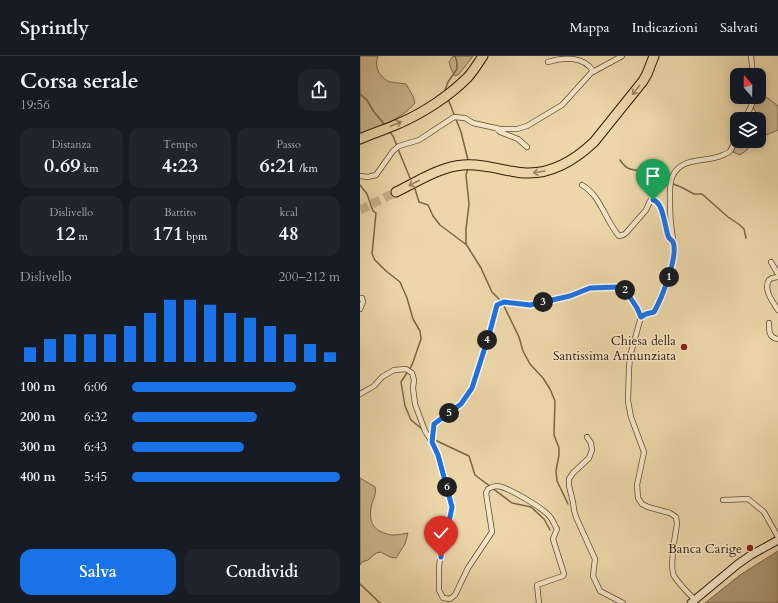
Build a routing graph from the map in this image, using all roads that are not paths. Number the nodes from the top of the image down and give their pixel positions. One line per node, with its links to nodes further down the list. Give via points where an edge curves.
1 (484, 56): 9 (highway, one-way to 1, via 422,112 467,78)
2 (622, 56): 7 (street)
3 (654, 56): 14 (highway, one-way to 14, via 643,81 594,142 568,162 552,169 527,173 469,164 454,166)
4 (751, 56): 6 (street)
5 (548, 62): 7 (street, via 566,58 582,61)
6 (752, 68)
7 (593, 71): 8 (street, via 562,105 527,126 517,129)
8 (496, 128): 10 (street, via 518,139); 12 (street, via 454,117 419,140 399,146 376,175)
9 (360, 139)
10 (527, 147)
11 (732, 148): 15 (street, via 730,152 720,157 695,160 678,168 674,173 670,182)
12 (360, 176)
13 (582, 185): 15 (street, via 599,201 619,236 626,233 646,210 650,201 655,200 663,213 669,237)
14 (396, 192)
15 (674, 243): 22 (street, via 674,260 658,305 654,312)
16 (771, 262): 17 (street)
17 (777, 271)
18 (778, 277): 21 (street, via 769,280 767,286)
19 (360, 298): 20 (street, via 363,302)
20 (360, 309)
21 (778, 310)
22 (641, 317): 27 (street, via 626,291 619,287 590,288 570,296 530,305 504,302 497,305 472,388 461,404 434,424); 30 (street, via 630,356 628,401 644,452 637,484 638,498 642,504 676,517 672,568)
23 (769, 323): 24 (street, via 771,336)
24 (778, 339)
25 (360, 394): 27 (street, via 394,370 406,369 412,373 415,404)
26 (588, 437): 32 (street, via 592,450 589,458 569,479 574,510 595,559 593,576 600,591)
27 (432, 442): 31 (street, via 452,507 443,535 439,567 439,590 442,598 450,599 455,595 468,568 492,532 486,493 488,488 496,486 522,497 540,509 551,517 556,529 553,540 564,574 537,585)
28 (723, 500): 29 (street, via 748,499 764,512)
29 (778, 538): 30 (main road, via 738,564)
30 (693, 602)
31 (539, 603)
32 (623, 603)

